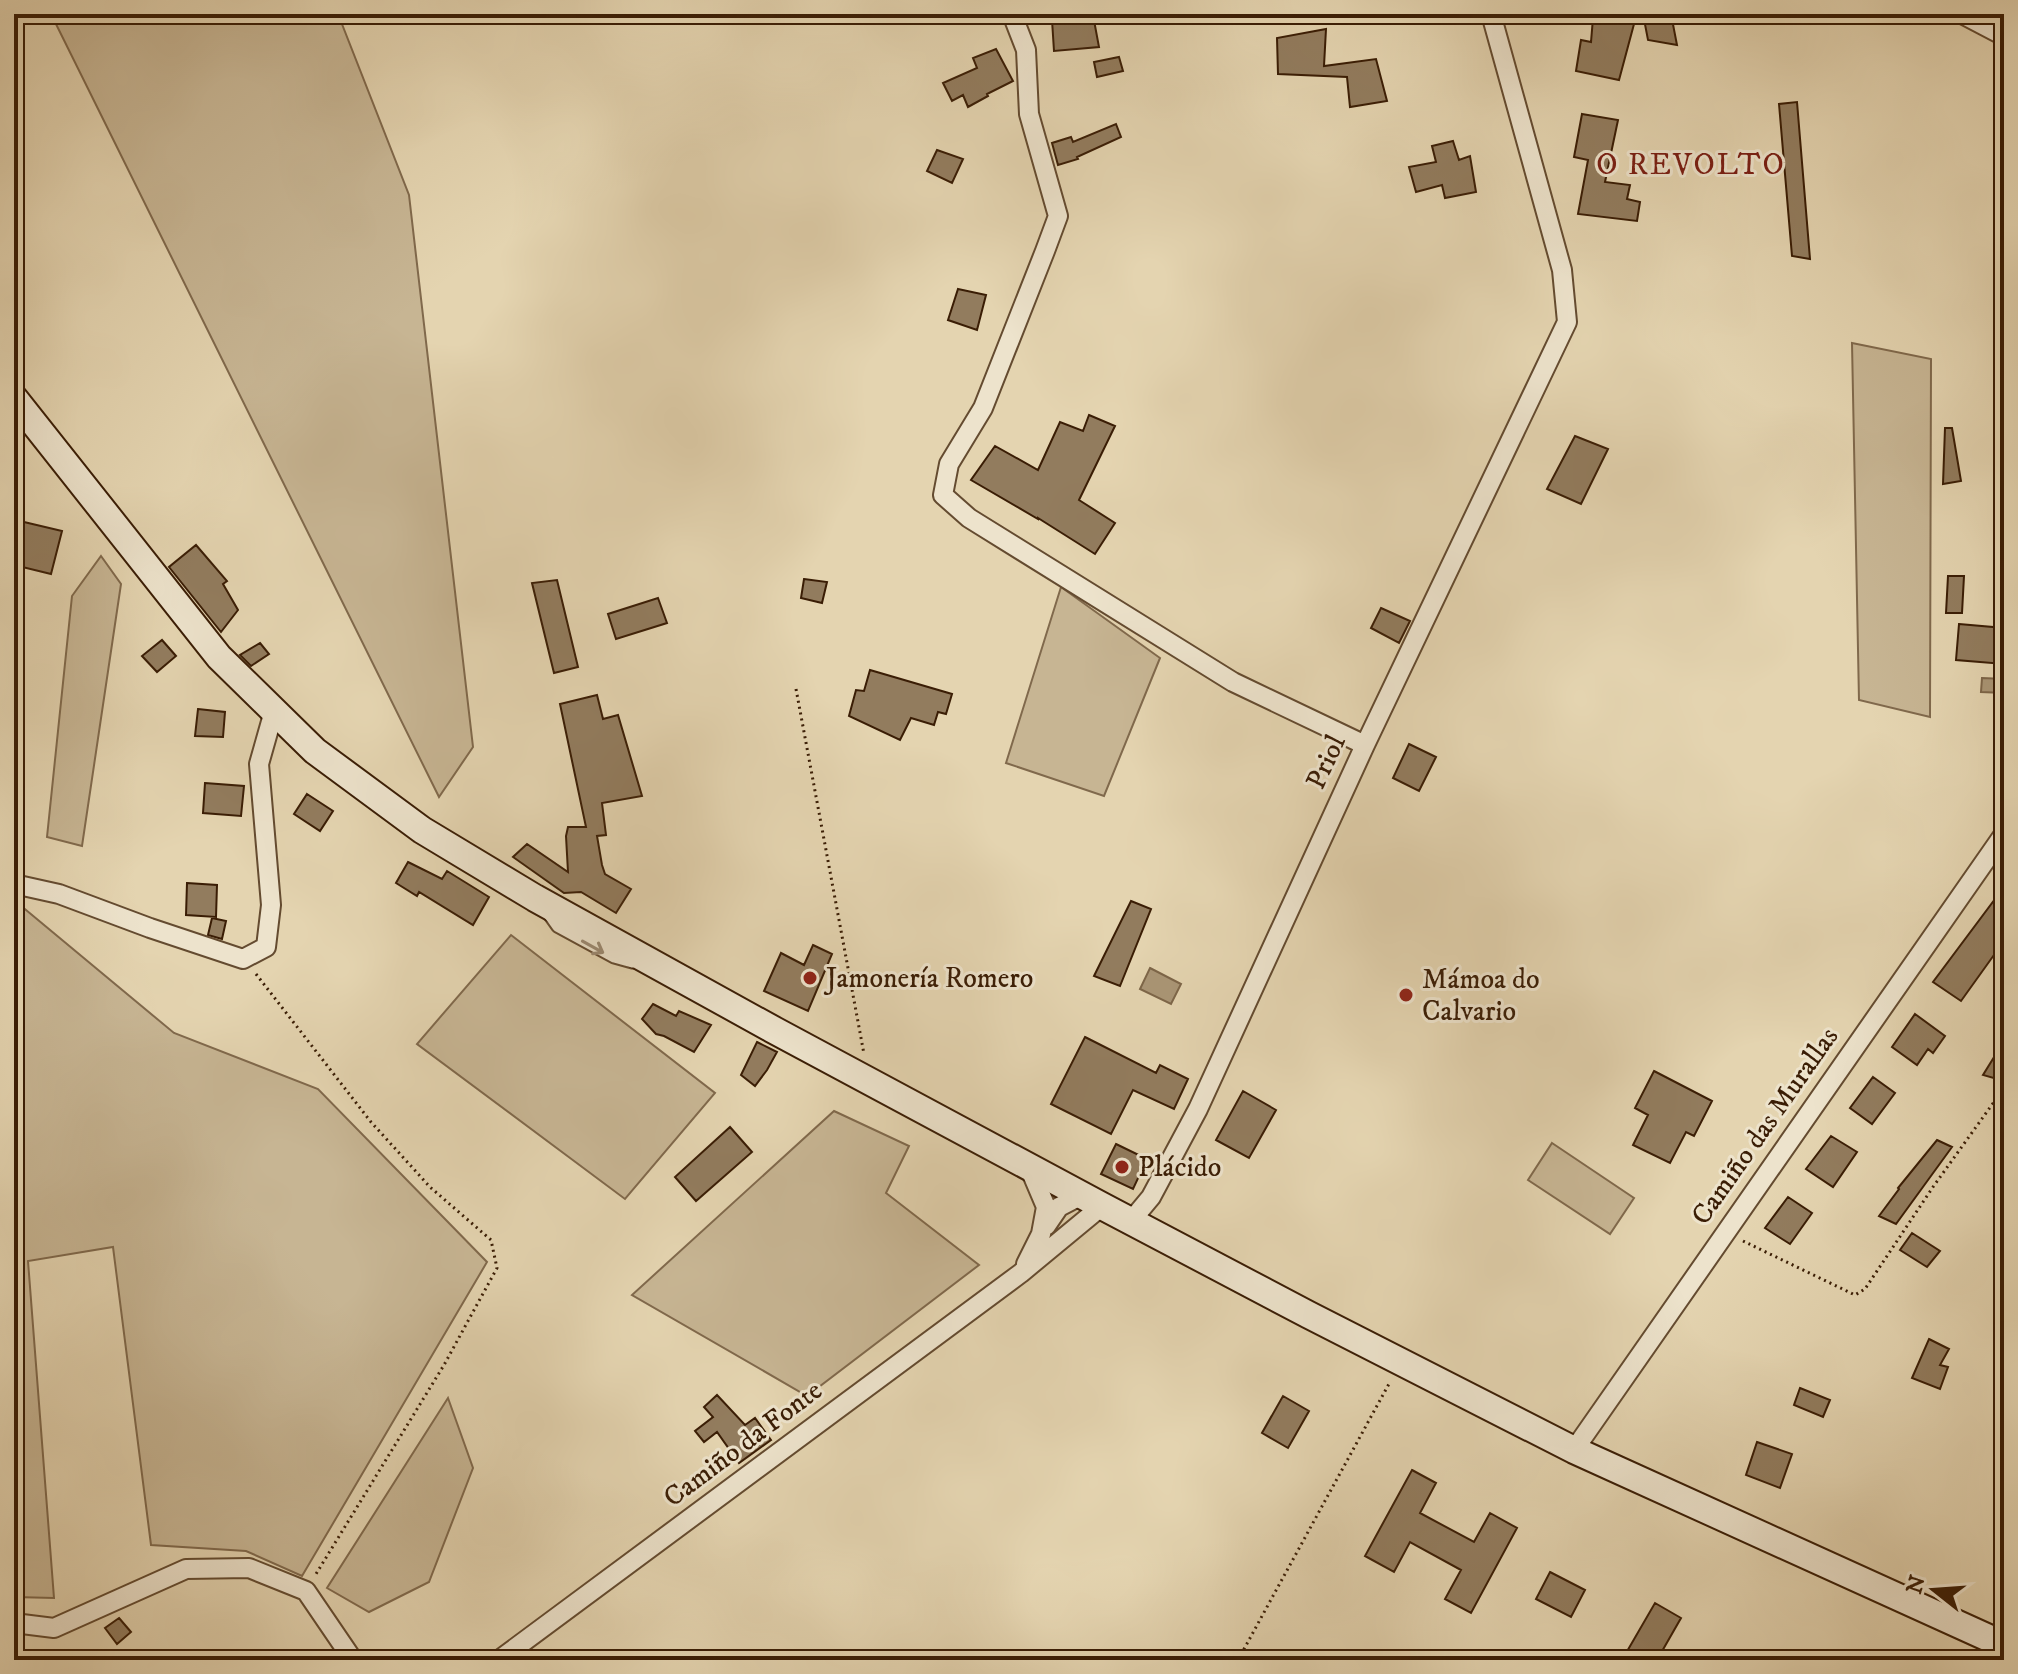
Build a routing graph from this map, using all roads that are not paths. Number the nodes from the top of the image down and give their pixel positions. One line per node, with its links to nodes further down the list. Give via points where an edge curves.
1 (1012, 14): 7 (street, via 1026,50 1029,114 1058,216 983,408 949,464 943,495 969,518 1233,682)
2 (1491, 14): 7 (street, Priol, via 1562,270 1567,322)
3 (1962, 14): 4 (street)
4 (2004, 36)
5 (14, 398): 6 (main road, via 219,657)
6 (274, 711): 9 (street, via 259,764 271,905 266,947 243,959 59,894); 10 (main road, via 315,751 422,830 535,898)
7 (1365, 745): 12 (street, Priol, via 1198,1109 1151,1197)
8 (2004, 834): 15 (street, Camiño das Murallas)
9 (14, 884)
10 (1029, 1167): 11 (main road); 13 (street, via 1046,1207)
11 (1092, 1200): 12 (main road); 13 (street, via 1059,1207); 14 (street, Camiño da Fonte)
12 (1131, 1221): 15 (main road)
13 (1041, 1234): 14 (street)
14 (1021, 1273): 19 (street, Camiño da Fonte)
15 (1574, 1450): 17 (main road)
16 (14, 1623): 18 (street, via 54,1628 186,1569 249,1568 306,1591)
17 (2004, 1645)
18 (353, 1660)
19 (499, 1660)

